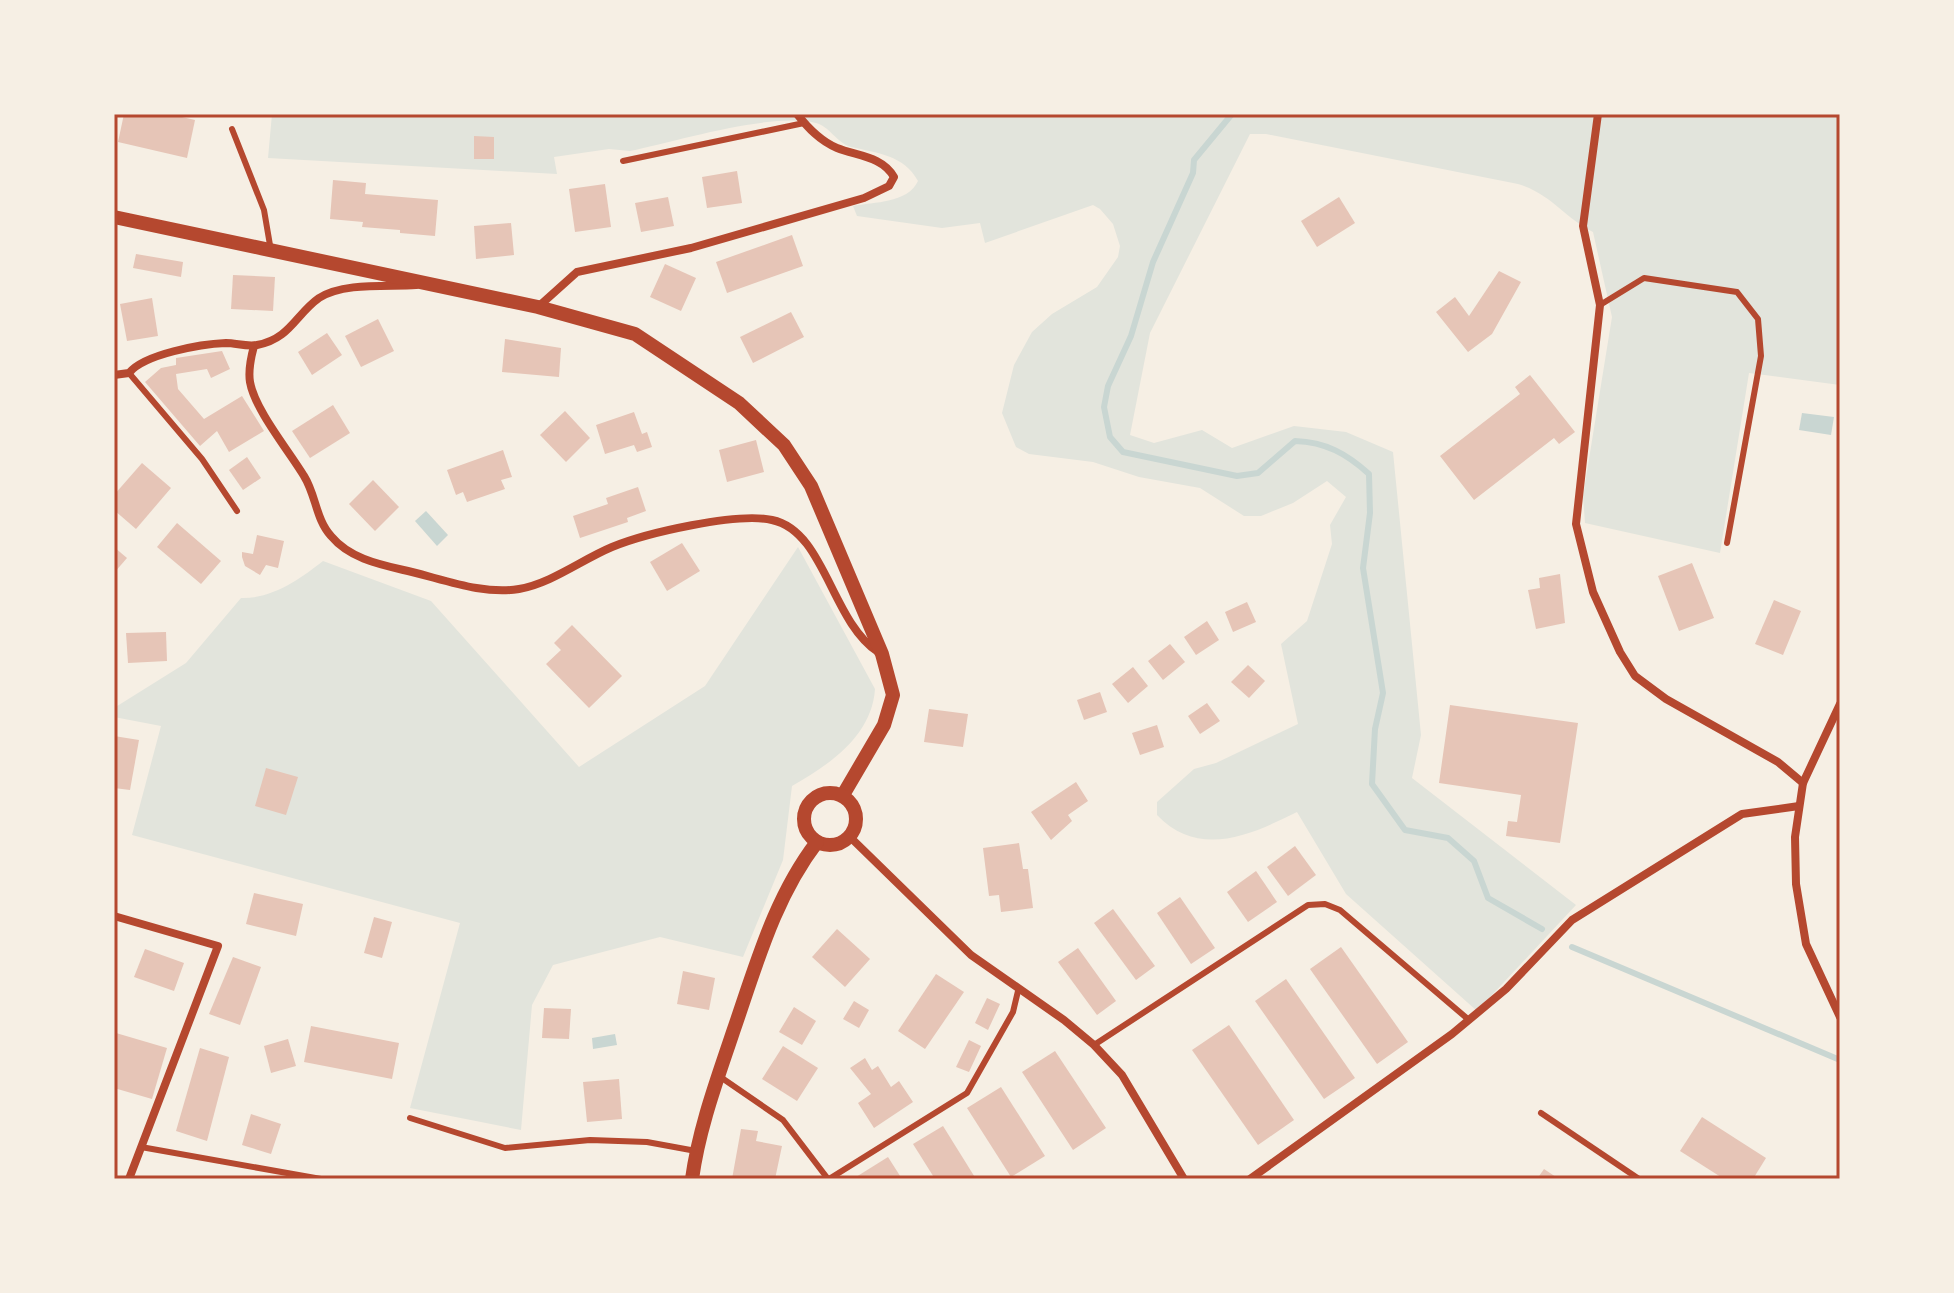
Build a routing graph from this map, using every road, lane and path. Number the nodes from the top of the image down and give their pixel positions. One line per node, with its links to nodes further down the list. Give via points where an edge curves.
1 (797, 114): 3 (street)
2 (1598, 114): 9 (street, via 1583,226)
3 (804, 123): 5 (lane); 10 (street, via 834,147 878,161 894,177 889,186 691,248 577,272)
4 (232, 129): 7 (lane, via 264,210)
5 (623, 161)
6 (114, 217): 7 (street)
7 (271, 251): 8 (street)
8 (429, 285): 10 (street); 11 (street, via 337,291 318,299 272,341)
9 (1600, 305): 15 (lane, via 1644,278 1737,292 1758,319 1761,356); 18 (street, via 1576,524 1593,592 1635,676 1778,762)
10 (538, 307): 16 (street, via 635,334 739,403 784,445 825,515)
11 (254, 346): 12 (street, via 225,343 151,357); 16 (street, via 250,383 307,481 322,524 356,557 477,588 519,589 615,546 713,523 769,519 790,525 804,538 840,608 867,645)
12 (129, 373): 13 (street); 14 (lane, via 202,459)
13 (114, 375)
14 (237, 511)
15 (1727, 543)
16 (882, 654): 19 (street, via 893,695 884,725)
17 (1840, 704): 18 (street)
18 (1803, 783): 20 (street)
19 (843, 795): 21 (street, via 857,815); 22 (street, via 820,794 810,800 803,823)
20 (1799, 806): 25 (street, via 1796,884 1806,944); 26 (street, via 1742,814 1649,869 1572,920)
21 (850, 837): 22 (street, via 840,844); 24 (street, via 971,955)
22 (817, 842): 28 (street, via 796,869 766,934)
23 (114, 916): 31 (street, via 218,946)
24 (1018, 991): 27 (street); 36 (lane, via 1013,1012 967,1093)
25 (1840, 1017)
26 (1469, 1020): 27 (lane, via 1340,910 1308,905); 38 (street)
27 (1094, 1045): 37 (street, via 1122,1075)
28 (719, 1076): 32 (street); 36 (lane, via 783,1120)
29 (1541, 1113): 39 (lane)
30 (410, 1118): 32 (lane, via 505,1148 590,1140)
31 (141, 1147): 33 (street); 34 (lane)
32 (696, 1151): 35 (street)
33 (129, 1179)
34 (321, 1179)
35 (692, 1179)
36 (829, 1179)
37 (1184, 1179)
38 (1250, 1179)
39 (1639, 1179)

